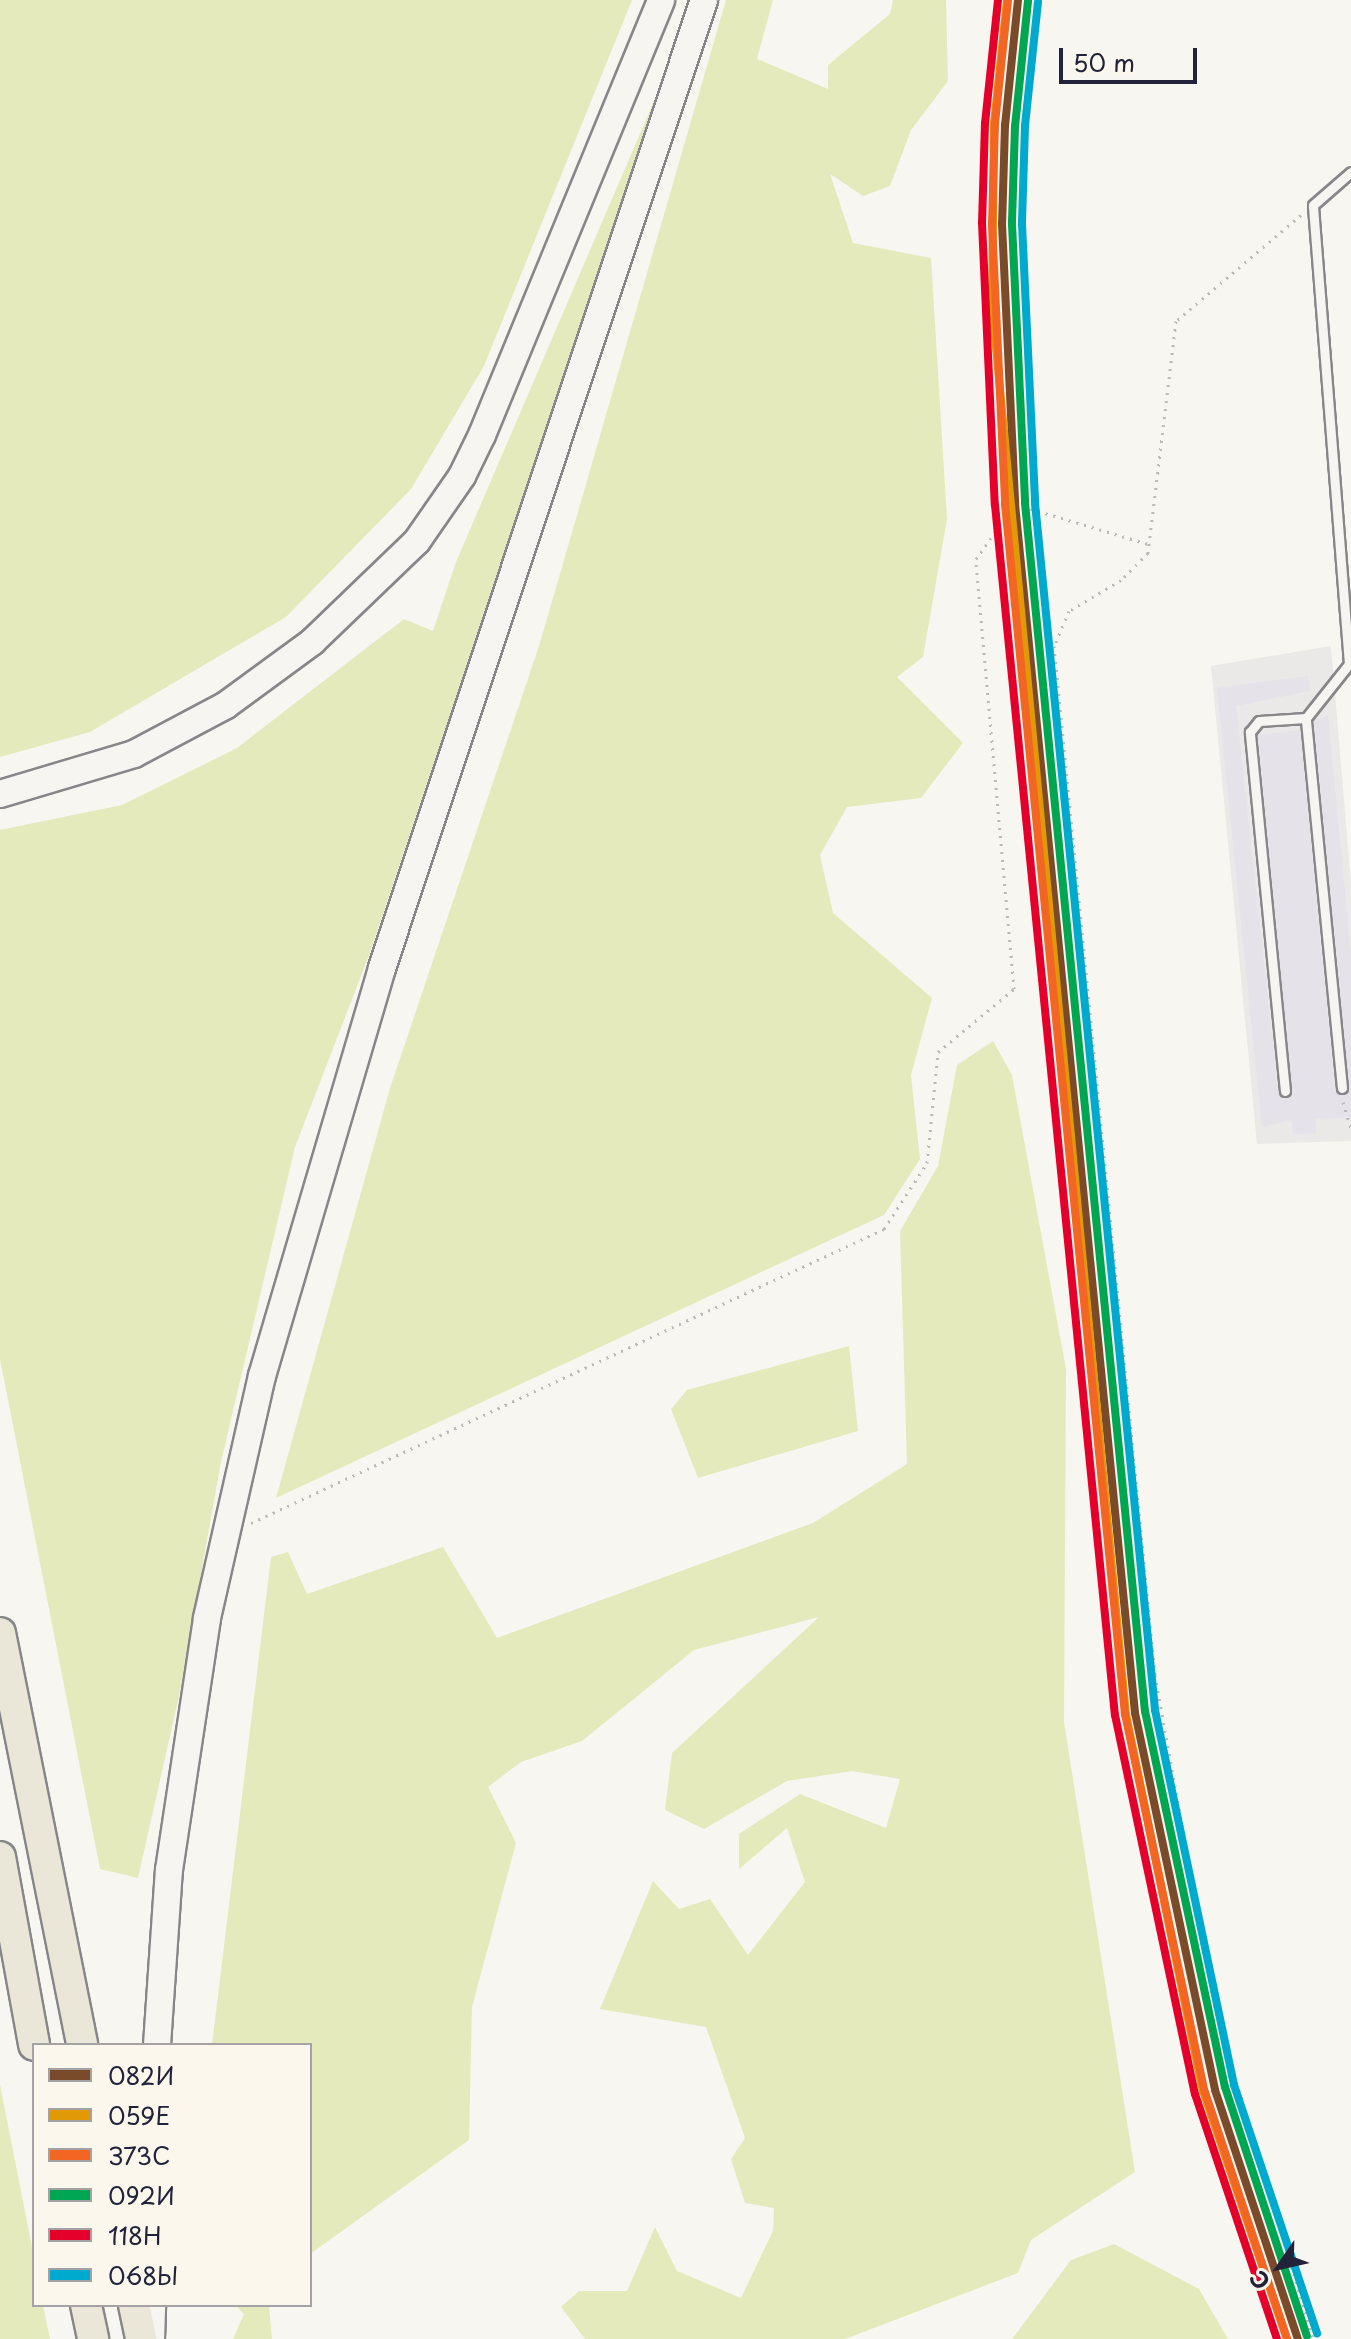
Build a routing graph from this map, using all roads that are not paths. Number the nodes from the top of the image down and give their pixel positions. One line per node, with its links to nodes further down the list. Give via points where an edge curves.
1 (661, 0): 5 (main road, via 482,435 462,476 417,541 312,642 226,705 134,754)
2 (704, 0): 13 (main road, via 382,968 262,1376 207,1618 169,1870)
3 (1351, 172): 4 (lane, via 1313,205 1349,664)
4 (1306, 718): 6 (lane); 7 (lane, via 1259,721 1250,732)
5 (0, 794)
6 (1342, 1088)
7 (1285, 1091)
8 (0, 1633): 12 (main road)
9 (0, 1857): 11 (main road)
10 (0, 1931): 14 (main road)
11 (34, 2043)
12 (82, 2043)
13 (157, 2043)
14 (32, 2049)
15 (86, 2307): 18 (main road)
16 (134, 2307): 19 (main road)
17 (152, 2307): 20 (main road)
18 (93, 2339)
19 (141, 2339)
20 (151, 2339)

